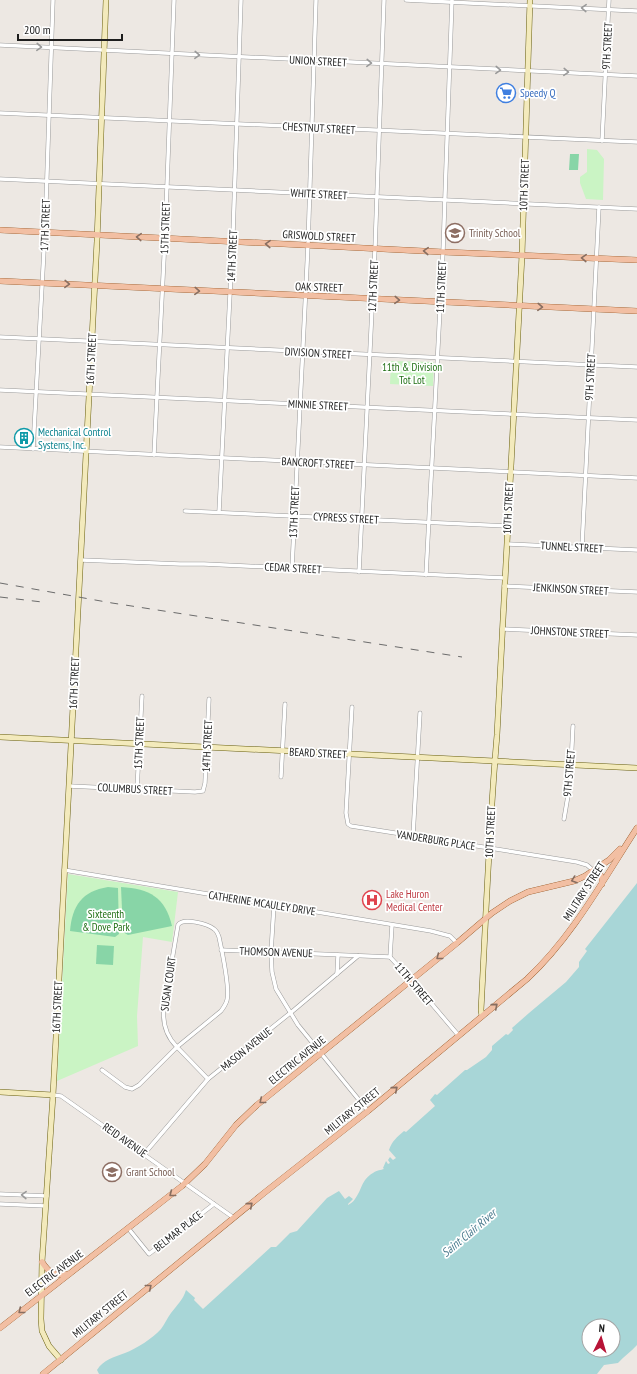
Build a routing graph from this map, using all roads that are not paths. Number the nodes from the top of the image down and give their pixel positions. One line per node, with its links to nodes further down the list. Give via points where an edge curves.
1 (53, 0): 14 (street, 17TH STREET)
2 (106, 0): 15 (street, 16TH STREET)
3 (174, 0): 16 (street, 15TH STREET)
4 (241, 0): 17 (street, 14TH STREET)
5 (316, 0): 18 (street, 13TH STREET)
6 (384, 0): 19 (street, 12TH STREET)
7 (406, 0): 9 (street)
8 (609, 0): 11 (street, 9TH STREET)
9 (452, 1): 10 (street); 20 (street, 11TH STREET)
10 (530, 3): 11 (street, one-way to 10); 21 (street, 10TH STREET)
11 (609, 9): 12 (street); 22 (street, 9TH STREET)
12 (637, 11)
13 (0, 45): 14 (street, UNION STREET, one-way to 14)
14 (51, 48): 15 (street, UNION STREET); 25 (street, 17TH STREET)
15 (104, 50): 16 (street, UNION STREET); 26 (street, 16TH STREET)
16 (171, 54): 17 (street, UNION STREET, one-way to 17); 27 (street, 15TH STREET)
17 (239, 57): 18 (street, UNION STREET); 28 (street, 14TH STREET)
18 (314, 61): 19 (street, UNION STREET, one-way to 19); 29 (street, 13TH STREET)
19 (382, 64): 20 (street, UNION STREET); 30 (street, 12TH STREET)
20 (449, 67): 21 (street, UNION STREET, one-way to 21); 31 (street, 11TH STREET)
21 (527, 71): 22 (street, UNION STREET, one-way to 22); 32 (street, 10TH STREET)
22 (606, 74): 23 (street, UNION STREET); 33 (street, 9TH STREET)
23 (637, 76)
24 (0, 112): 25 (street, CHESTNUT STREET)
25 (48, 115): 26 (street, CHESTNUT STREET); 36 (street, 17TH STREET)
26 (102, 117): 27 (street, CHESTNUT STREET); 37 (street, 16TH STREET)
27 (169, 120): 28 (street, CHESTNUT STREET); 38 (street, 15TH STREET)
28 (237, 124): 29 (street, CHESTNUT STREET); 39 (street, 14TH STREET)
29 (312, 127): 30 (street, CHESTNUT STREET); 40 (street, 13TH STREET)
30 (379, 131): 31 (street, CHESTNUT STREET); 41 (street, 12TH STREET)
31 (447, 134): 32 (street, CHESTNUT STREET); 42 (street, 11TH STREET)
32 (525, 138): 33 (street, CHESTNUT STREET); 43 (street, 10TH STREET)
33 (602, 141): 34 (street, CHESTNUT STREET)
34 (637, 142)
35 (0, 179): 36 (street, WHITE STREET)
36 (46, 181): 37 (street, WHITE STREET); 47 (street, 17TH STREET)
37 (99, 184): 38 (street, WHITE STREET); 48 (street, 16TH STREET)
38 (167, 186): 39 (street, WHITE STREET); 49 (street, 15TH STREET)
39 (234, 190): 40 (street, WHITE STREET); 50 (street, 14TH STREET)
40 (310, 194): 41 (street, WHITE STREET); 51 (street, 13TH STREET)
41 (377, 197): 42 (street, WHITE STREET); 52 (street, 12TH STREET)
42 (444, 200): 43 (street, WHITE STREET); 53 (street, 11TH STREET)
43 (523, 204): 44 (street, WHITE STREET); 54 (street, 10TH STREET)
44 (599, 207): 45 (street, WHITE STREET); 55 (street, 9TH STREET)
45 (637, 209)
46 (0, 230): 47 (main road, GRISWOLD STREET)
47 (45, 232): 48 (main road, GRISWOLD STREET); 58 (street, 17TH STREET)
48 (97, 235): 49 (main road, GRISWOLD STREET, one-way to 48); 59 (street, 16TH STREET)
49 (165, 238): 50 (main road, GRISWOLD STREET); 60 (street, 15TH STREET)
50 (232, 242): 51 (main road, GRISWOLD STREET, one-way to 50); 61 (street, 14TH STREET)
51 (308, 245): 52 (main road, GRISWOLD STREET); 62 (street, 13TH STREET)
52 (375, 248): 53 (main road, GRISWOLD STREET, one-way to 52); 63 (street, 12TH STREET)
53 (442, 252): 54 (main road, GRISWOLD STREET); 64 (street, 11TH STREET)
54 (522, 255): 55 (main road, GRISWOLD STREET, one-way to 54); 65 (street, 10TH STREET)
55 (597, 259): 56 (main road, GRISWOLD STREET); 66 (street, 9TH STREET)
56 (637, 260)
57 (0, 281): 58 (main road, OAK STREET)
58 (42, 283): 59 (main road, OAK STREET, one-way to 59); 69 (street, 17TH STREET)
59 (94, 286): 60 (main road, OAK STREET); 70 (street, 16TH STREET)
60 (163, 289): 61 (main road, OAK STREET, one-way to 61); 71 (street, 15TH STREET)
61 (230, 293): 62 (main road, OAK STREET); 72 (street, 14TH STREET)
62 (305, 296): 63 (main road, OAK STREET); 73 (street, 13TH STREET)
63 (373, 299): 64 (main road, OAK STREET, one-way to 64); 74 (street, 12TH STREET)
64 (440, 302): 65 (main road, OAK STREET); 75 (street, 11TH STREET)
65 (519, 306): 66 (main road, OAK STREET, one-way to 66); 76 (street, 10TH STREET)
66 (594, 309): 67 (main road, OAK STREET); 77 (street, 9TH STREET)
67 (637, 312)
68 (0, 337): 69 (street, DIVISION STREET)
69 (39, 339): 70 (street, DIVISION STREET); 80 (street, 17TH STREET)
70 (92, 341): 71 (street, DIVISION STREET); 81 (street, 16TH STREET)
71 (160, 345): 72 (street, DIVISION STREET); 82 (street, 15TH STREET)
72 (227, 348): 73 (street, DIVISION STREET); 83 (street, 14TH STREET)
73 (302, 352): 74 (street, DIVISION STREET); 84 (street, 13TH STREET)
74 (370, 355): 75 (street, DIVISION STREET); 85 (street, 12TH STREET)
75 (437, 358): 76 (street, DIVISION STREET); 86 (street, 11TH STREET)
76 (516, 362): 77 (street, DIVISION STREET); 87 (street, 10TH STREET)
77 (591, 365): 78 (street, DIVISION STREET); 88 (street, 9TH STREET)
78 (637, 367)
79 (0, 390): 80 (street, MINNIE STREET)
80 (36, 391): 81 (street, MINNIE STREET); 91 (street, 17TH STREET)
81 (89, 394): 82 (street, MINNIE STREET); 92 (street, 16TH STREET)
82 (157, 397): 83 (street, MINNIE STREET); 93 (street, 15TH STREET)
83 (224, 401): 84 (street, MINNIE STREET); 94 (street, 14TH STREET)
84 (300, 404): 85 (street, MINNIE STREET); 95 (street, 13TH STREET)
85 (367, 408): 86 (street, MINNIE STREET); 96 (street, 12TH STREET)
86 (434, 411): 87 (street, MINNIE STREET); 97 (street, 11TH STREET)
87 (513, 414): 88 (street, MINNIE STREET); 98 (street, 10TH STREET)
88 (588, 418): 89 (street, MINNIE STREET); 99 (street, 9TH STREET)
89 (637, 420)
90 (0, 447): 91 (street, BANCROFT STREET)
91 (33, 449): 92 (street, BANCROFT STREET)
92 (86, 452): 93 (street, BANCROFT STREET); 110 (street, 16TH STREET)
93 (154, 455): 94 (street, BANCROFT STREET)
94 (222, 458): 95 (street, BANCROFT STREET); 102 (street, 14TH STREET)
95 (297, 462): 96 (street, BANCROFT STREET); 103 (street, 13TH STREET)
96 (364, 465): 97 (street, BANCROFT STREET); 104 (street, 12TH STREET)
97 (431, 469): 98 (street, BANCROFT STREET); 105 (street, 11TH STREET)
98 (510, 472): 99 (street, BANCROFT STREET); 106 (street, 10TH STREET)
99 (586, 475): 100 (street, BANCROFT STREET); 108 (street, 9TH STREET)
100 (637, 478)
101 (185, 511): 102 (street, CYPRESS STREET)
102 (219, 512): 103 (street, CYPRESS STREET)
103 (294, 516): 104 (street, CYPRESS STREET); 111 (street, 13TH STREET)
104 (361, 519): 105 (street, CYPRESS STREET); 112 (street, 12TH STREET)
105 (429, 522): 106 (street, CYPRESS STREET); 113 (street, 11TH STREET)
106 (507, 526): 107 (street, 10TH STREET)
107 (507, 544): 108 (street, TUNNEL STREET); 114 (street, 10TH STREET)
108 (582, 547): 109 (street, TUNNEL STREET)
109 (637, 550)
110 (81, 560): 111 (street, CEDAR STREET); 126 (street, 16TH STREET)
111 (292, 568): 112 (street, CEDAR STREET)
112 (359, 572): 113 (street, CEDAR STREET)
113 (426, 575): 114 (street, CEDAR STREET)
114 (505, 578): 115 (street, 10TH STREET)
115 (504, 586): 116 (street, JENKINSON STREET); 117 (street, 10TH STREET)
116 (637, 592)
117 (502, 629): 118 (street, JOHNSTONE STREET); 132 (street, 10TH STREET)
118 (637, 635)
119 (142, 696): 127 (street, 15TH STREET)
120 (210, 699): 128 (street, 14TH STREET)
121 (285, 704): 129 (street)
122 (352, 707): 130 (street)
123 (420, 713): 131 (street)
124 (573, 726): 133 (street, 9TH STREET)
125 (0, 737): 126 (street, BEARD STREET)
126 (71, 741): 127 (street, BEARD STREET); 136 (street, 16TH STREET)
127 (140, 744): 128 (street, BEARD STREET); 137 (street, 15TH STREET)
128 (207, 748): 129 (street, BEARD STREET); 138 (street, 14TH STREET, via 204,788)
129 (282, 752): 130 (street, BEARD STREET); 135 (street)
130 (349, 755): 131 (street, BEARD STREET); 141 (street, VANDERBURG PLACE, via 346,813 348,824 356,828)
131 (417, 758): 132 (street, BEARD STREET); 141 (street)
132 (495, 761): 133 (street, BEARD STREET); 143 (street, 10TH STREET)
133 (571, 765): 134 (street, BEARD STREET); 139 (street, 9TH STREET)
134 (637, 768)
135 (281, 777)
136 (69, 786): 137 (street, COLUMBUS STREET); 144 (street, 16TH STREET)
137 (137, 790): 138 (street, COLUMBUS STREET)
138 (200, 792)
139 (564, 820)
140 (637, 828): 142 (main road, MILITARY STREET)
141 (413, 836): 143 (street, VANDERBURG PLACE)
142 (628, 842): 145 (main road, ELECTRIC AVENUE); 146 (main road, MILITARY STREET)
143 (490, 848): 145 (street, VANDERBURG PLACE, via 583,864); 148 (street, 10TH STREET)
144 (64, 870): 147 (street, CATHERINE MCAULEY DRIVE); 166 (street, 16TH STREET)
145 (596, 870): 146 (main road, via 602,878); 148 (main road, ELECTRIC AVENUE, one-way to 148, via 574,881 528,892)
146 (602, 884): 159 (main road, MILITARY STREET, one-way to 146, via 548,959)
147 (274, 905): 149 (street, CATHERINE MCAULEY DRIVE); 152 (street)
148 (486, 918): 150 (main road, ELECTRIC AVENUE); 159 (street, 10TH STREET)
149 (392, 924): 150 (street, CATHERINE MCAULEY DRIVE, via 450,936); 155 (street, 11TH STREET)
150 (457, 943): 157 (main road, ELECTRIC AVENUE, one-way to 157)
151 (222, 950): 152 (street, THOMSON AVENUE); 161 (street, via 227,1002 221,1011); 161 (street, SUSAN COURT, via 220,937 214,929 193,922 180,922 163,1014 169,1037)
152 (271, 952): 153 (street, THOMSON AVENUE); 158 (street, via 276,989)
153 (338, 955): 154 (street, THOMSON AVENUE); 156 (street)
154 (358, 956): 155 (street, THOMSON AVENUE); 156 (street, MASON AVENUE)
155 (390, 957): 157 (street, 11TH STREET)
156 (338, 974): 158 (street, MASON AVENUE)
157 (411, 979): 160 (street, 11TH STREET); 162 (main road, ELECTRIC AVENUE)
158 (290, 1013): 162 (street); 164 (street, MASON AVENUE)
159 (482, 1016): 160 (main road, MILITARY STREET)
160 (459, 1036): 167 (main road, MILITARY STREET, one-way to 160)
161 (177, 1047): 163 (street, via 132,1089 125,1087); 164 (street, SUSAN COURT)
162 (321, 1053): 167 (street); 169 (main road, ELECTRIC AVENUE, one-way to 169, via 243,1117 205,1164)
163 (102, 1070)
164 (208, 1079): 168 (street, MASON AVENUE)
165 (0, 1092): 166 (street)
166 (53, 1095): 168 (street, REID AVENUE, via 61,1096); 171 (street, 16TH STREET)
167 (368, 1111): 175 (main road, MILITARY STREET, one-way to 167)
168 (144, 1154): 169 (street, REID AVENUE)
169 (185, 1183): 173 (street, REID AVENUE); 176 (main road, ELECTRIC AVENUE, one-way to 176)
170 (0, 1194): 171 (street, one-way to 170)
171 (47, 1196): 174 (street, 16TH STREET)
172 (0, 1204): 174 (street)
173 (214, 1204): 175 (street, REID AVENUE); 176 (street, BELMAR PLACE, via 149,1254)
174 (46, 1206): 177 (street, 16TH STREET)
175 (234, 1218): 181 (main road, MILITARY STREET, one-way to 175)
176 (128, 1228): 178 (main road, ELECTRIC AVENUE)
177 (42, 1262): 178 (main road, via 52,1274); 179 (street, 16TH STREET)
178 (69, 1274): 179 (main road, ELECTRIC AVENUE)
179 (42, 1295): 180 (main road, ELECTRIC AVENUE, one-way to 180); 181 (street, 16TH STREET, via 42,1331 49,1346)
180 (0, 1328)
181 (61, 1360): 182 (main road, MILITARY STREET)
182 (43, 1374)

